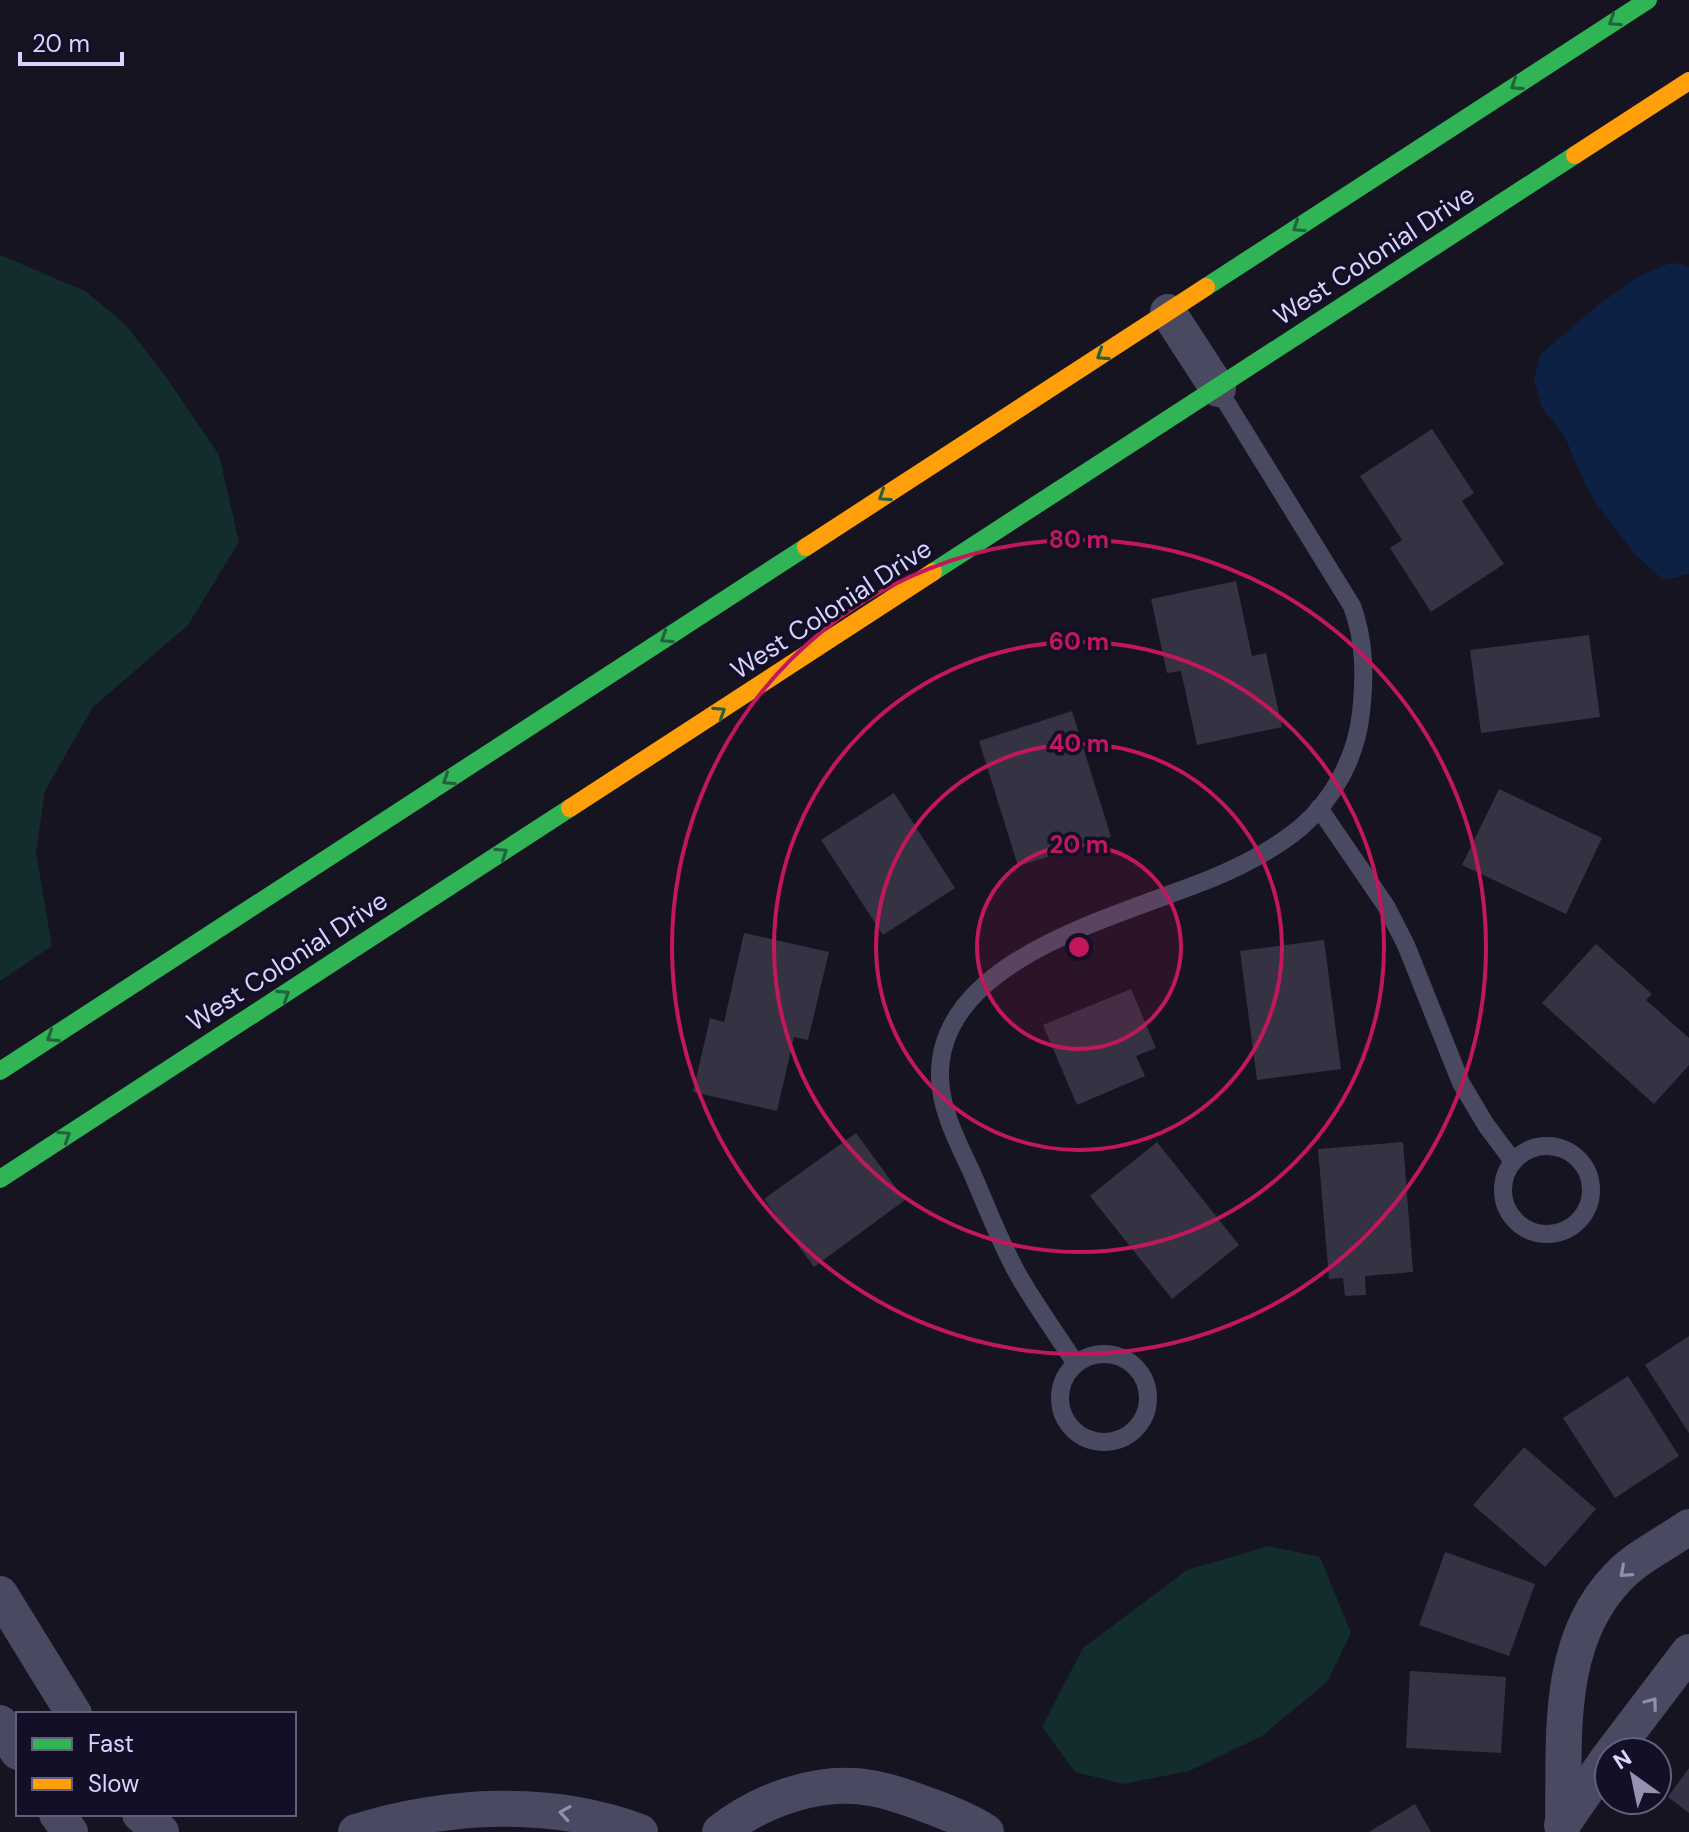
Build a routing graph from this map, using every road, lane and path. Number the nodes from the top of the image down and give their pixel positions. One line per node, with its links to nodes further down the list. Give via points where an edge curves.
1 (1648, 0): 4 (highway, one-way to 4)
2 (1682, 85): 3 (lane); 5 (highway, West Colonial Drive)
3 (1689, 109)
4 (1168, 312): 5 (street); 7 (highway, one-way to 7)
5 (1218, 389): 6 (lane, via 1352,606 1362,633 1360,726 1348,764); 9 (highway, West Colonial Drive, one-way to 5)
6 (1319, 808): 8 (lane, via 1386,906 1461,1083); 10 (lane, via 1301,827 1224,873 1026,954 965,1002 952,1021 941,1052 944,1104 1019,1276)
7 (0, 1071)
8 (1513, 1161): 8 (lane, via 1529,1149 1549,1145 1583,1163 1590,1201 1581,1219 1545,1234 1526,1229 1503,1199 1504,1179)
9 (0, 1179)
10 (1076, 1364): 10 (lane, via 1094,1355 1113,1355 1131,1363 1144,1379 1144,1417 1132,1433 1114,1442 1094,1442 1076,1433 1064,1418 1059,1399)
11 (1689, 1527): 21 (street, one-way to 21, via 1617,1577 1588,1619 1573,1654)
12 (6, 1616): 14 (street)
13 (1689, 1652): 16 (street, one-way to 13)
14 (73, 1712)
15 (0, 1723): 17 (street)
16 (1625, 1736)
17 (16, 1749)
18 (1593, 1781): 21 (street)
19 (142, 1816): 22 (street)
20 (471, 1821): 23 (street, via 420,1817); 24 (street, one-way to 20, via 549,1811)
21 (1561, 1828)
22 (161, 1832)
23 (356, 1832)
24 (640, 1832)
25 (720, 1832): 26 (street, via 755,1809 797,1792 833,1787 868,1787 903,1796)
26 (986, 1832)

